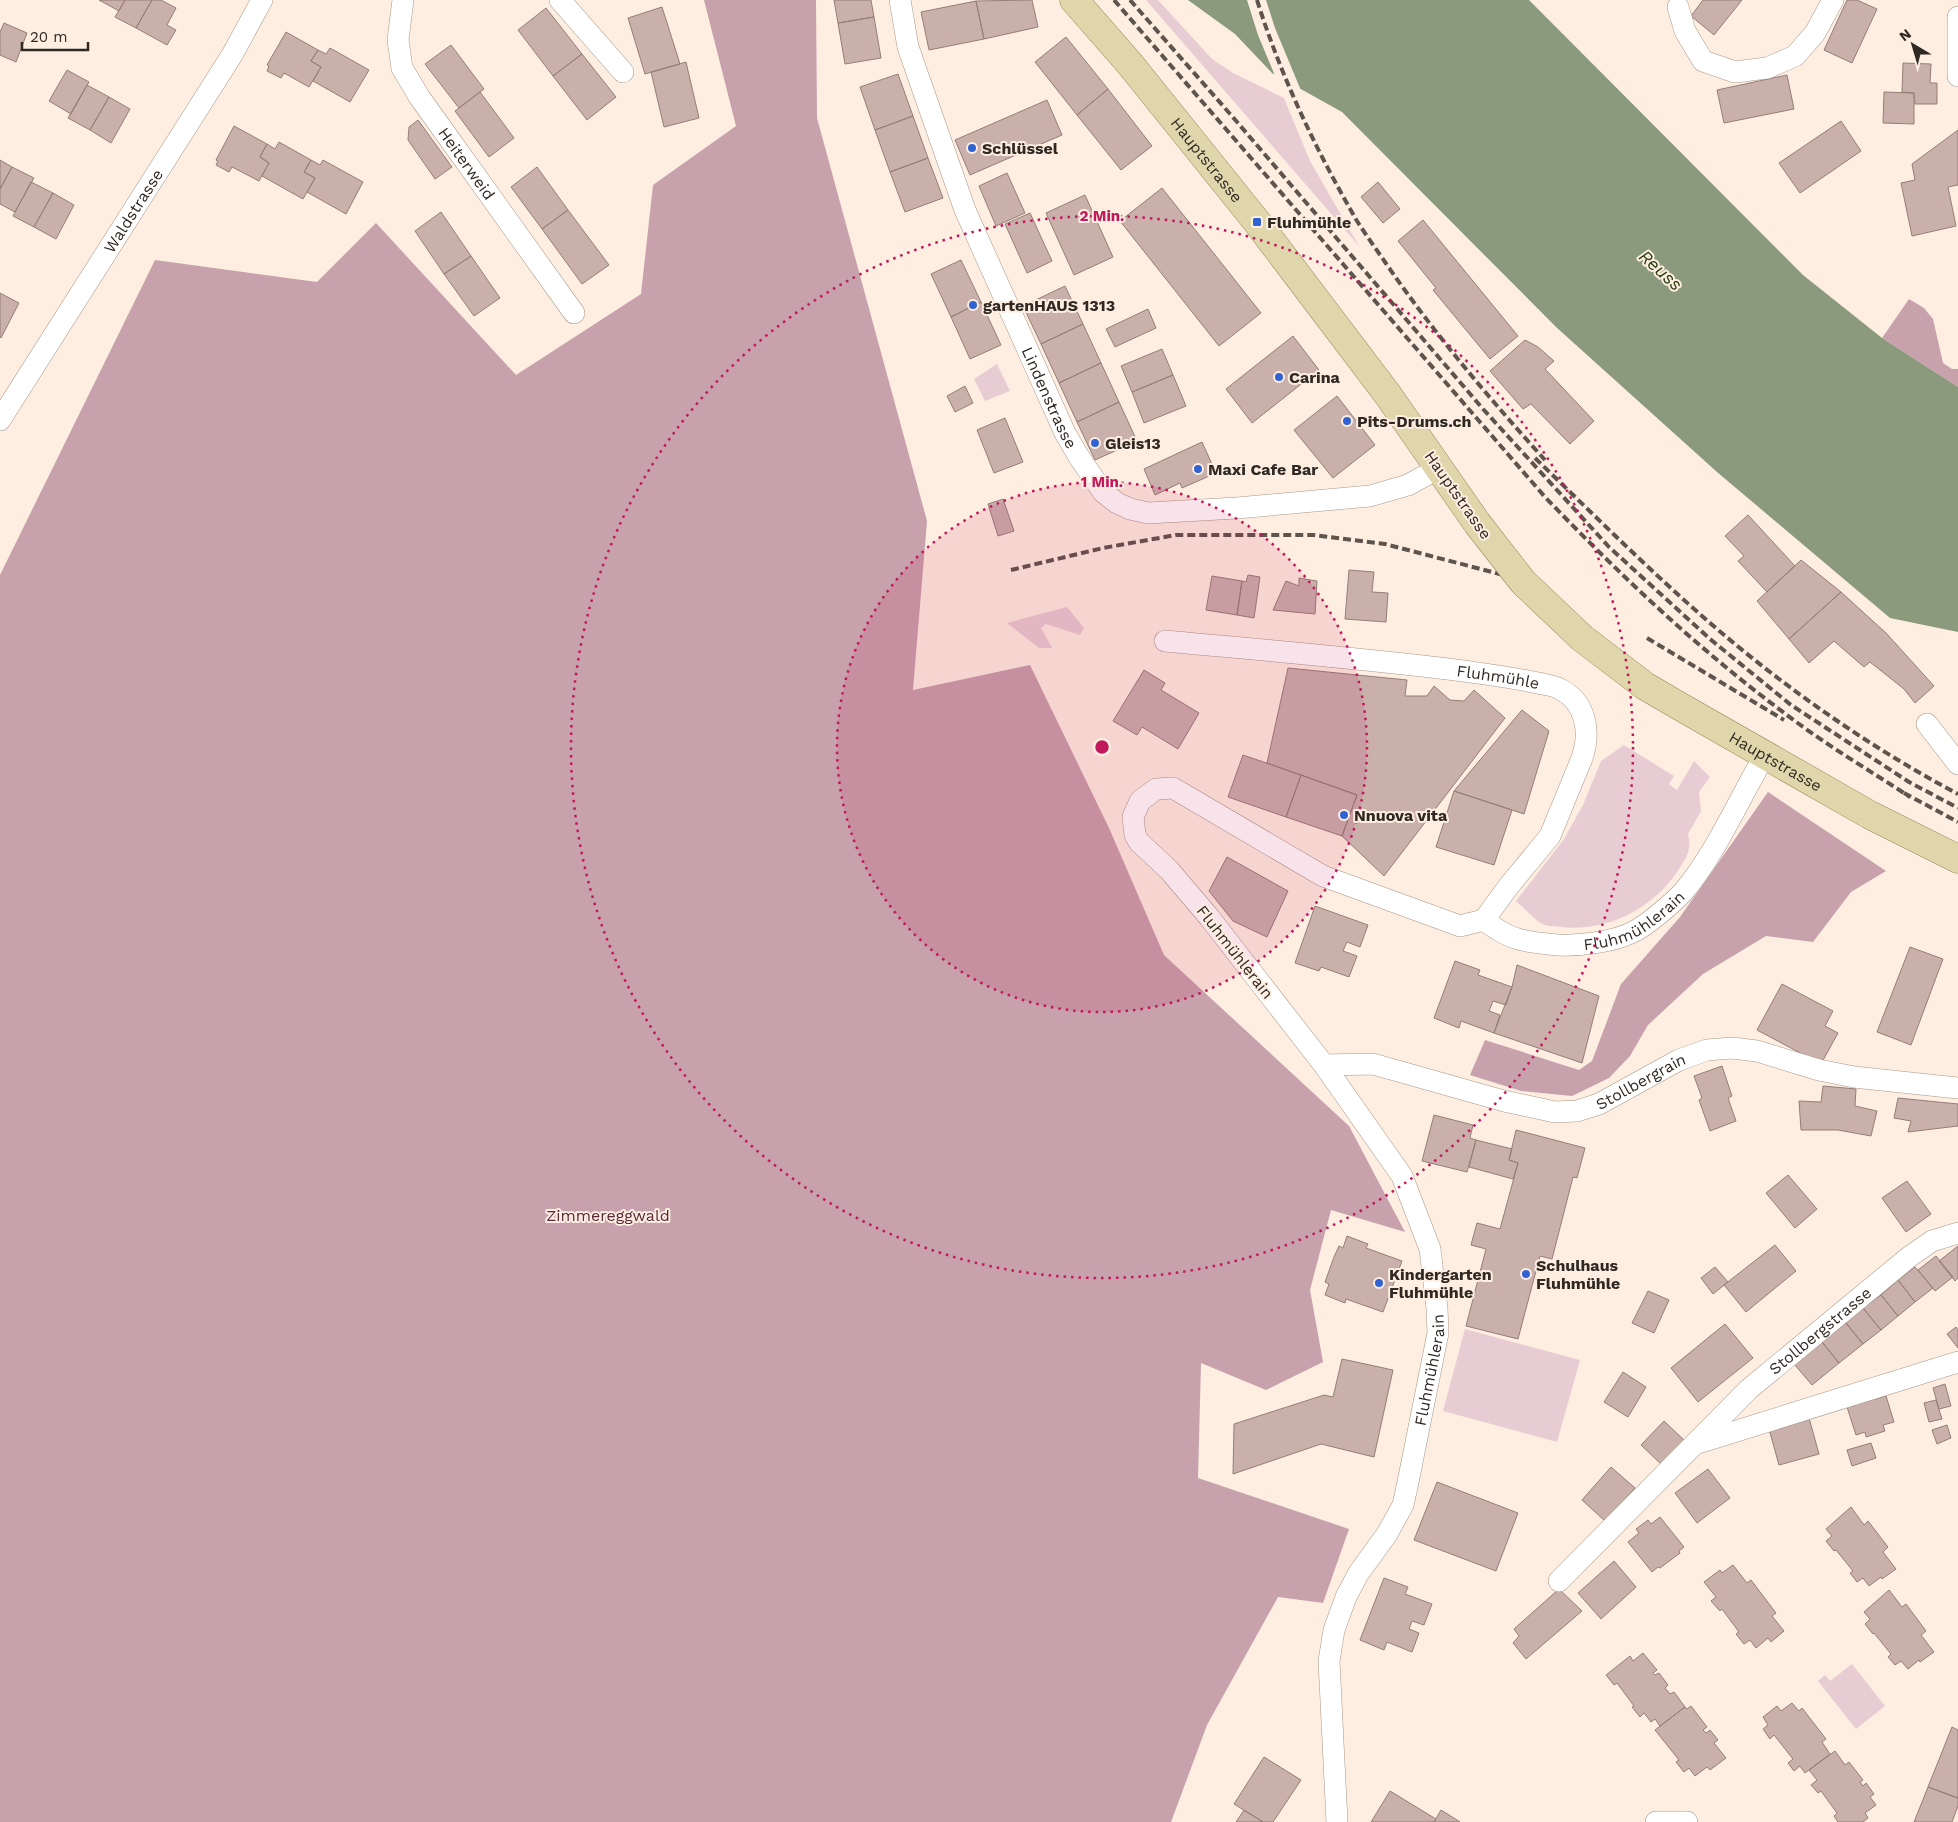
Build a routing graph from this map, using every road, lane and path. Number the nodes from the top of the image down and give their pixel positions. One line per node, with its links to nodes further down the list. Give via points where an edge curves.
1 (262, 0): 12 (street, Waldstrasse, via 232,56)
2 (402, 0): 11 (street, Heiterweid, via 398,40 402,68 420,98)
3 (560, 0): 9 (street)
4 (900, 0): 13 (street, Lindenstrasse, via 908,47 965,210 1065,433 1103,492 1117,503 1148,513 1237,508 1370,496 1408,485)
5 (1074, 0): 13 (main road, Hauptstrasse, via 1148,86 1256,222)
6 (1833, 0): 7 (street, via 1815,33 1795,56 1767,68 1735,72 1703,61)
7 (1673, 2)
8 (1958, 17): 10 (street)
9 (623, 72)
10 (1958, 76)
11 (574, 313)
12 (0, 420)
13 (1439, 468): 16 (main road, Hauptstrasse, bridge, via 1508,564 1578,636 1645,686)
14 (1165, 641): 19 (street, Fluhmühle, via 1507,676 1550,685 1570,696 1587,725 1582,758 1550,836)
15 (1927, 724): 17 (street)
16 (1754, 748): 18 (main road, Hauptstrasse, via 1870,815); 19 (street, Fluhmühlerain, via 1710,854 1683,892 1633,932 1597,943 1550,944 1518,941)
17 (1958, 764)
18 (1958, 859)
19 (1484, 920): 20 (street, Fluhmühlerain, via 1460,926 1352,888 1303,866 1181,792 1166,787 1156,788 1146,795 1132,817 1134,835 1209,917)
20 (1324, 1065): 21 (street, Stollbergrain, via 1373,1064 1555,1112 1577,1111 1599,1104 1679,1060 1707,1050 1732,1048 1757,1051 1854,1077); 26 (street, Fluhmühlerain, via 1402,1176 1430,1249 1438,1333 1403,1505 1358,1574 1334,1630 1329,1661)
21 (1958, 1088)
22 (1958, 1233): 24 (street, Stollbergstrasse, via 1932,1241 1909,1257 1749,1389)
23 (1958, 1362): 24 (street, Stollbergstrasse)
24 (1693, 1445): 25 (street, Stollbergstrasse)
25 (1559, 1581)
26 (1336, 1822)
27 (1656, 1822): 28 (street)
28 (1687, 1822)

